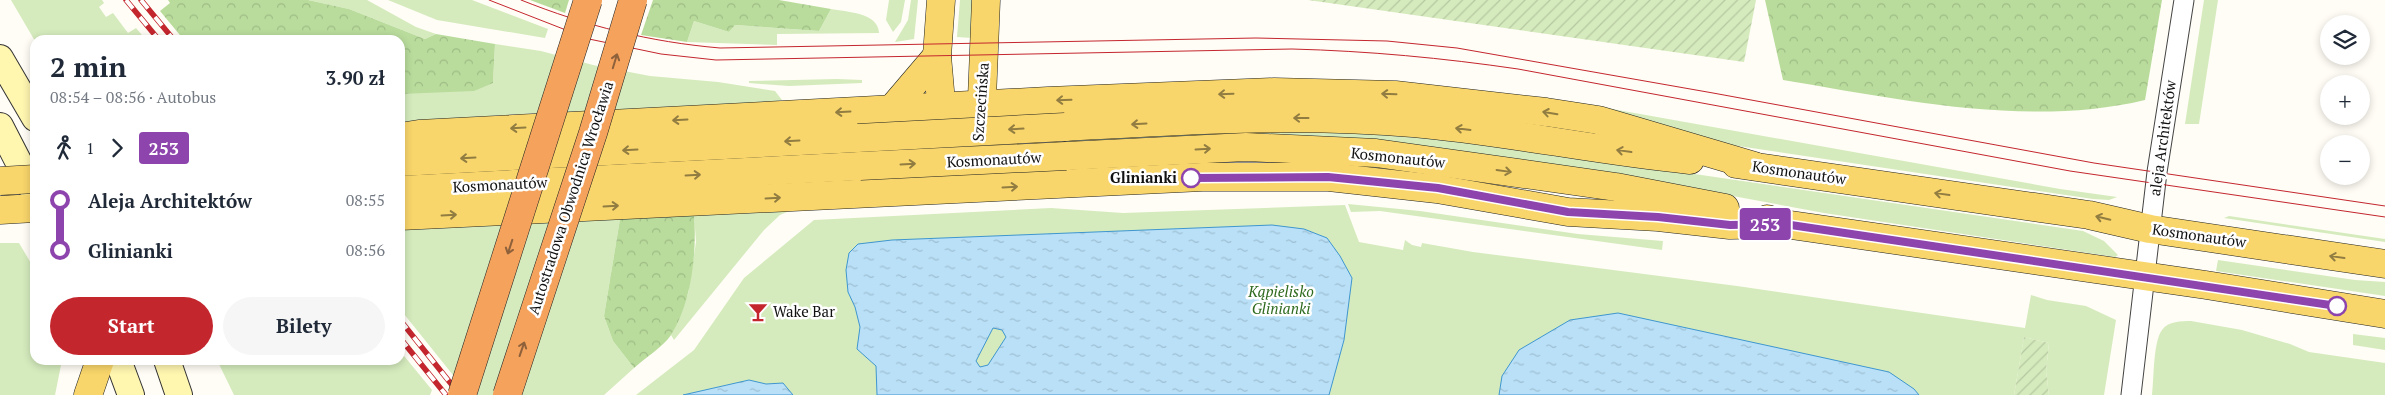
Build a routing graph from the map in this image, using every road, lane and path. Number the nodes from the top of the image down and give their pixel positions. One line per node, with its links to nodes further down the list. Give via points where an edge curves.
1 (588, 0): 35 (highway, one-way to 35, bridge)
2 (633, 0): 36 (highway, Autostradowa Obwodnica Wrocławia, one-way to 2, bridge)
3 (941, 0): 6 (main road)
4 (986, 0): 8 (main road, Szczecińska)
5 (2184, 0): 25 (street, aleja Architektów)
6 (936, 56): 9 (main road); 11 (main road)
7 (0, 58): 10 (street)
8 (982, 104): 9 (main road); 15 (main road, one-way to 8, via 1598,120 1395,94 1274,92); 19 (main road, Szczecińska, via 980,141)
9 (940, 107): 11 (main road); 19 (main road, via 946,145)
10 (30, 109)
11 (891, 110): 13 (main road, one-way to 13)
12 (0, 126): 18 (street)
13 (405, 136)
14 (405, 162): 15 (main road, Kosmonautów, one-way to 14, bridge, via 1414,123 1329,118 1250,118)
15 (1754, 166): 25 (main road, Kosmonautów, one-way to 15, via 2089,215)
16 (30, 179): 17 (main road, bridge)
17 (0, 181)
18 (30, 184)
19 (961, 189): 23 (main road, one-way to 19); 24 (main road, one-way to 24, via 1202,177 1328,177 1438,188 1568,212 1730,225)
20 (405, 190): 24 (main road, Kosmonautów, one-way to 24, bridge, via 1246,147 1376,153 1654,194 1722,207)
21 (30, 208): 22 (main road)
22 (0, 210)
23 (405, 216)
24 (1784, 224): 27 (main road, Kosmonautów)
25 (2150, 230): 26 (main road, Kosmonautów, one-way to 25); 27 (street, aleja Architektów)
26 (2385, 264)
27 (2144, 277): 28 (main road, Kosmonautów); 37 (street, aleja Architektów)
28 (2385, 314)
29 (98, 365): 32 (main road)
30 (120, 365): 33 (street)
31 (168, 365): 34 (street)
32 (88, 395)
33 (131, 395)
34 (179, 395)
35 (462, 395)
36 (506, 395)
37 (2130, 395)

